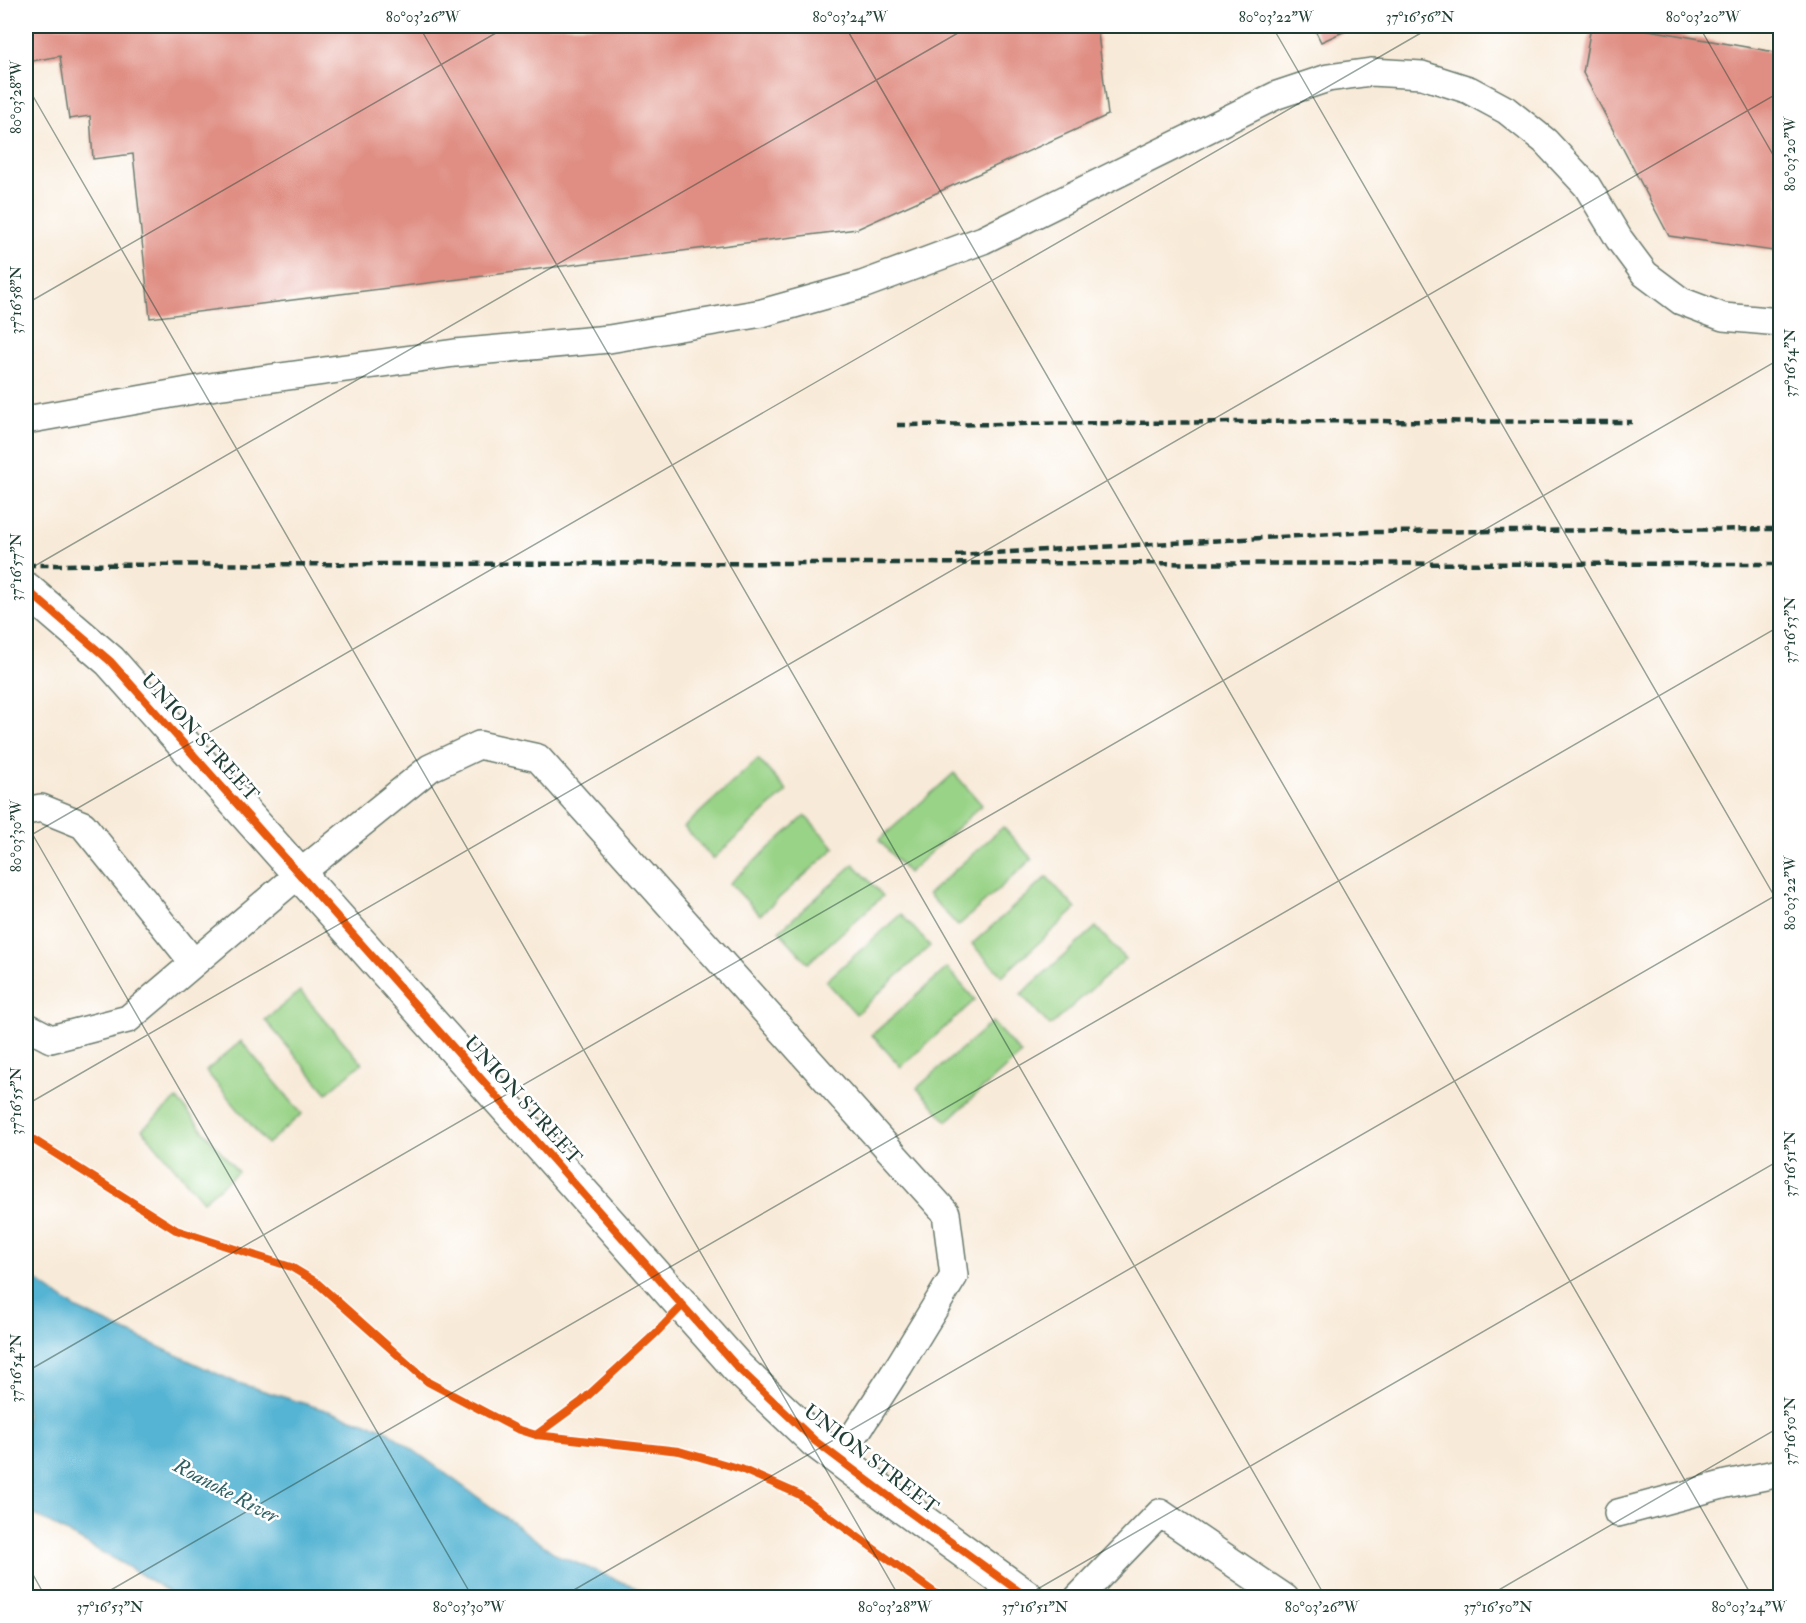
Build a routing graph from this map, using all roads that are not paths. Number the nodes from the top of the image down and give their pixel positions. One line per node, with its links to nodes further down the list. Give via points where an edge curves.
1 (1780, 322): 2 (lane, via 1723,317 1681,302 1645,274 1587,186 1545,141 1506,110 1469,90 1422,75 1371,72 1328,78 1277,95 983,240 861,285 762,313 609,339 455,353 227,385)
2 (26, 420)
3 (26, 589): 5 (street, UNION STREET, via 110,661)
4 (26, 811): 6 (lane, via 41,808 83,825)
5 (299, 874): 6 (lane); 8 (street, UNION STREET, via 738,1368); 8 (lane, via 430,768 479,745 538,758 946,1213 954,1276)
6 (194, 963): 7 (lane, via 128,1019 51,1039)
7 (26, 1026)
8 (838, 1459): 11 (street, UNION STREET)
9 (1780, 1473): 10 (lane)
10 (1618, 1513)
11 (1028, 1598)
12 (1078, 1598): 13 (lane, via 1160,1513)
13 (1285, 1598)

